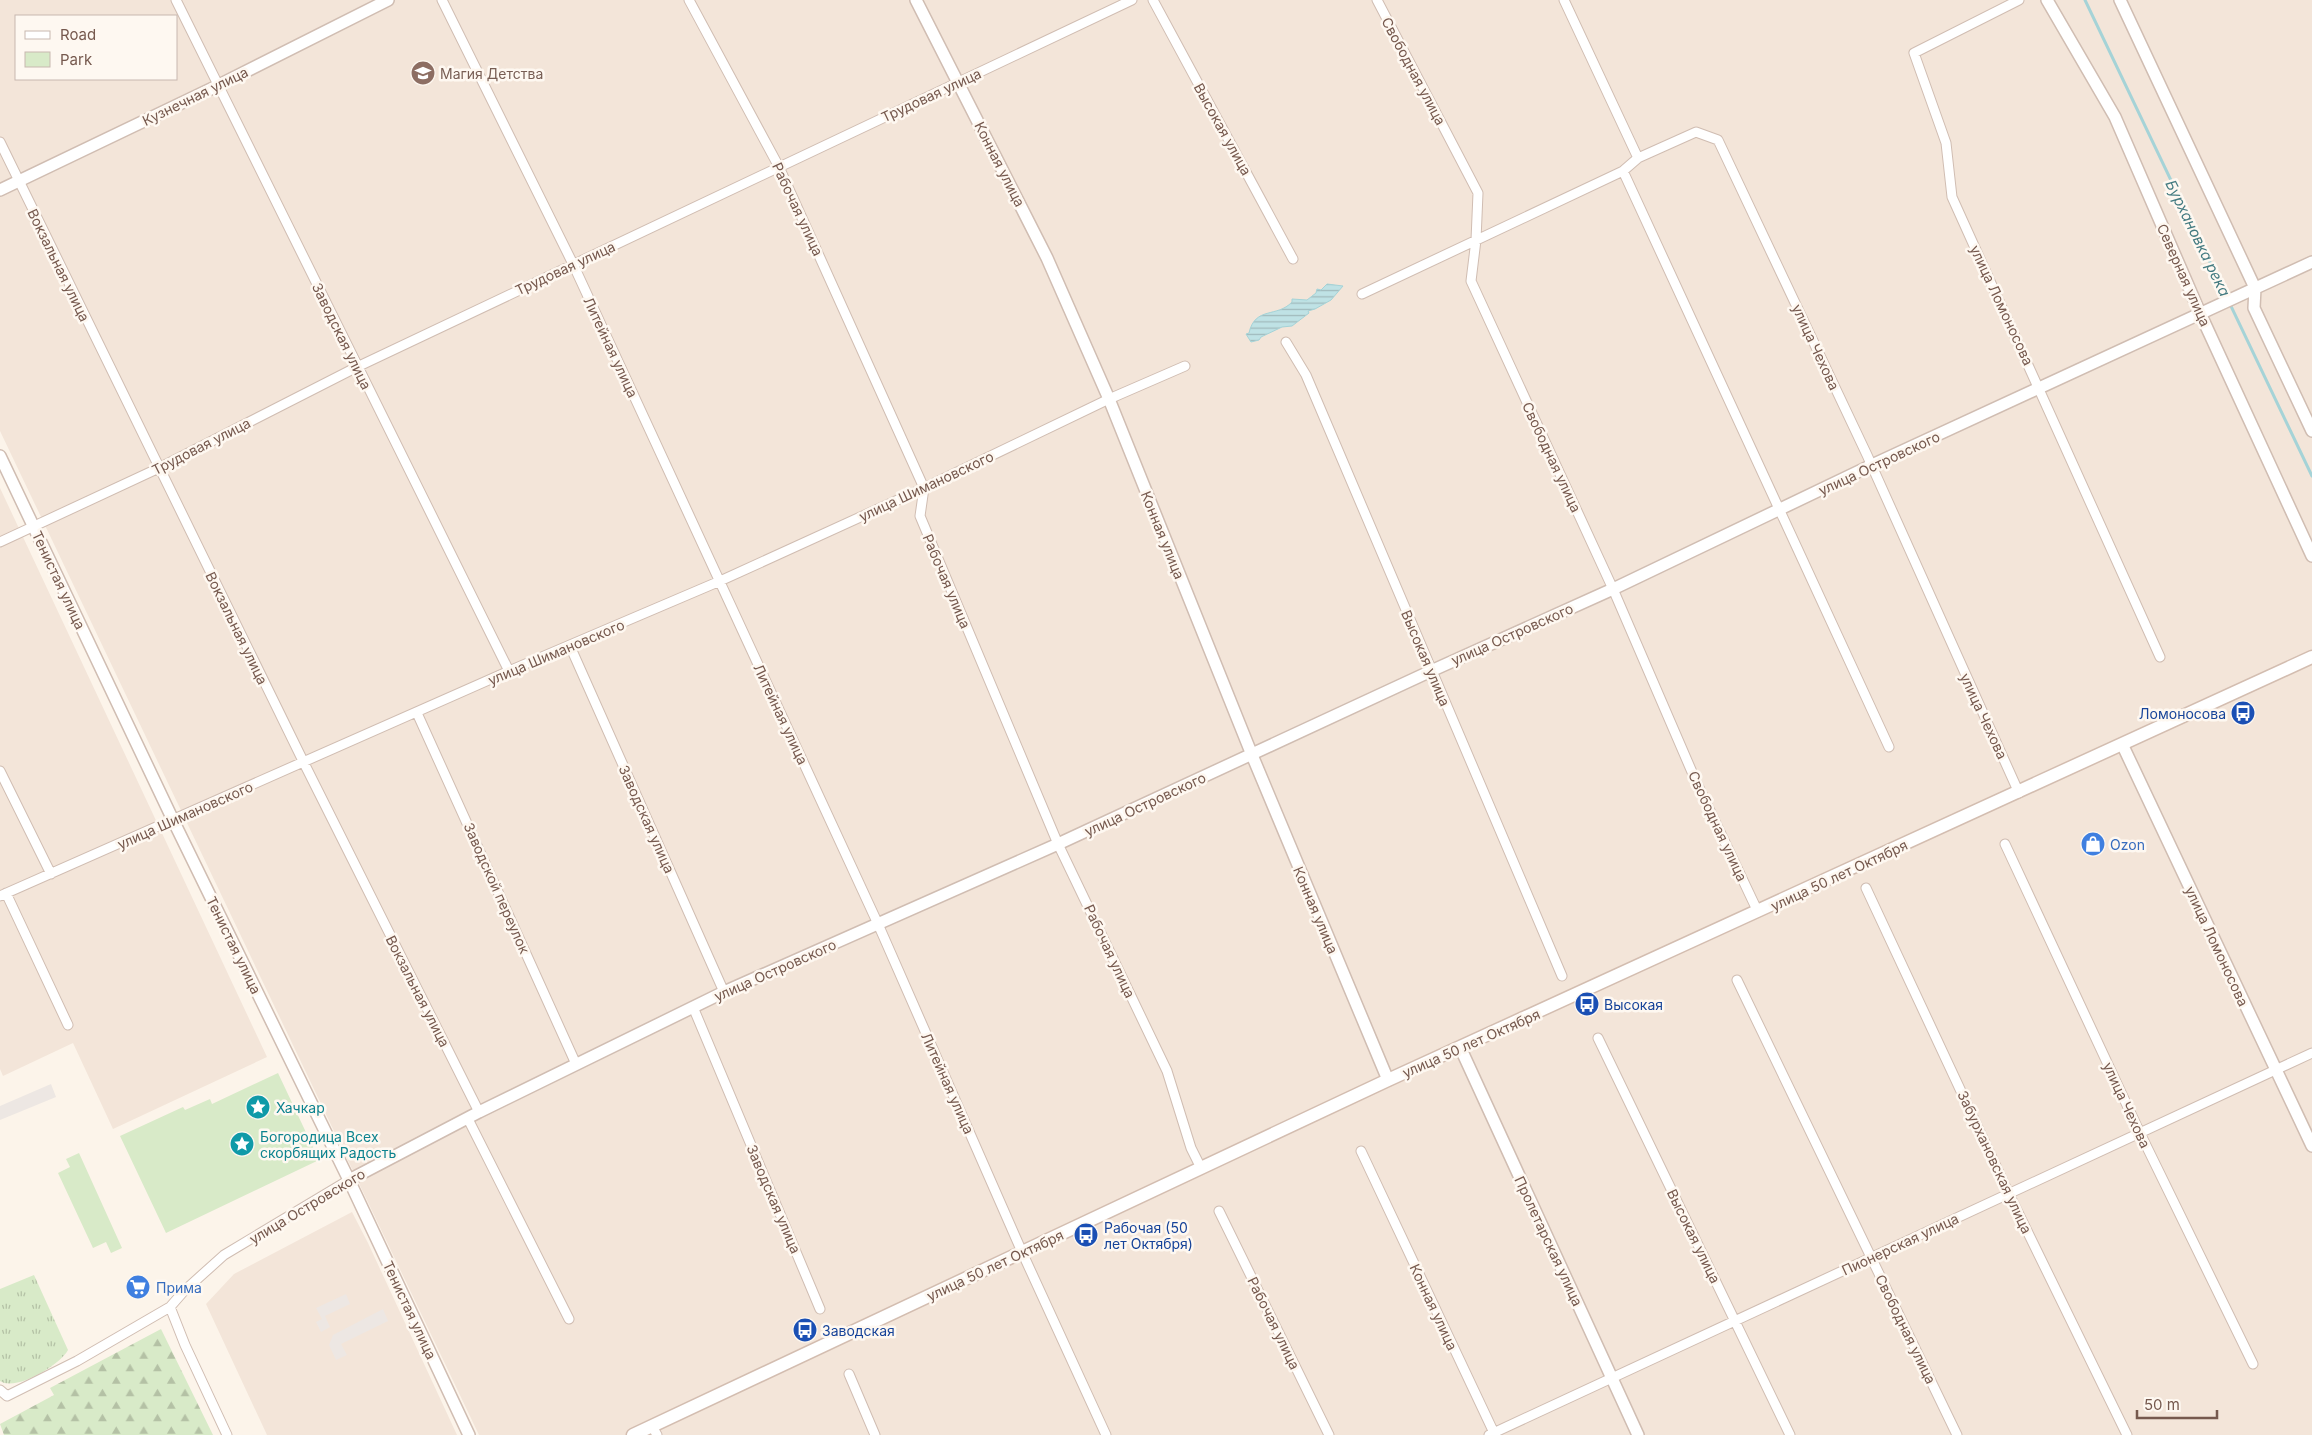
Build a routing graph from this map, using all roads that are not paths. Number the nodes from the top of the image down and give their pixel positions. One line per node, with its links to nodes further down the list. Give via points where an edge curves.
1 (176, 0): 14 (street, Заводская улица)
2 (388, 0): 14 (street, Кузнечная улица)
3 (442, 0): 24 (street, Литейная улица)
4 (689, 0): 17 (street, Рабочая улица)
5 (916, 0): 13 (street, Конная улица)
6 (1132, 0): 13 (street, Трудовая улица)
7 (1153, 0): 22 (street, Высокая улица)
8 (1377, 0): 21 (street, Свободная улица, via 1478,193)
9 (1564, 0): 16 (street)
10 (2019, 0): 31 (street, улица Ломоносова, via 1914,54 1946,143 1952,197)
11 (2047, 0): 27 (street, Северная улица, via 2115,117)
12 (2120, 0): 25 (street)
13 (959, 82): 17 (street, Трудовая улица); 32 (street, Конная улица, via 1047,258)
14 (217, 86): 19 (street, Кузнечная улица); 30 (street, Заводская улица)
15 (0, 142): 19 (street, Вокзальная улица)
16 (1638, 158): 18 (street, улица Чехова); 35 (street, улица Чехова, via 1696,132 1718,140)
17 (779, 167): 24 (street, Трудовая улица); 37 (street, Рабочая улица)
18 (1623, 171): 21 (street, улица Чехова); 38 (street)
19 (18, 181): 20 (street, Кузнечная улица); 36 (street, Вокзальная улица)
20 (0, 190)
21 (1476, 240): 26 (street, улица Чехова); 43 (street, Свободная улица, via 1471,281)
22 (1294, 259)
23 (2312, 262): 25 (street, улица Островского)
24 (573, 264): 30 (street, Трудовая улица); 42 (street, Литейная улица)
25 (2250, 291): 27 (street, улица Островского); 33 (street, via 2254,308)
26 (1362, 294)
27 (2200, 313): 31 (street, улица Островского); 41 (street, Северная улица)
28 (1286, 342): 48 (street, Высокая улица, via 1306,375)
29 (1185, 366): 32 (street, улица Шимановского)
30 (357, 367): 36 (street, Трудовая улица); 47 (street, Заводская улица)
31 (2040, 388): 35 (street, улица Островского); 45 (street, улица Ломоносова)
32 (1108, 399): 37 (street, улица Шимановского); 52 (street, Конная улица)
33 (2312, 431)
34 (0, 456): 39 (street, Тенистая улица)
35 (1872, 466): 38 (street, улица Островского); 55 (street, улица Чехова)
36 (159, 468): 39 (street, Трудовая улица); 53 (street, Вокзальная улица)
37 (924, 488): 42 (street, улица Шимановского); 57 (street, Рабочая улица, via 920,516)
38 (1780, 510): 43 (street, улица Островского); 51 (street)
39 (33, 526): 40 (street, Трудовая улица); 56 (street, Тенистая улица)
40 (0, 542)
41 (2312, 556)
42 (720, 582): 44 (street, улица Шимановского); 63 (street, Литейная улица)
43 (1613, 589): 48 (street, улица Островского); 62 (street, Свободная улица, via 1695,778)
44 (570, 646): 47 (street, улица Шимановского); 66 (street, Заводская улица)
45 (2160, 657)
46 (2312, 658): 50 (main road, улица 50 лет Октября)
47 (509, 671): 49 (street, улица Шимановского)
48 (1431, 671): 52 (street, улица Островского); 64 (street, Высокая улица)
49 (417, 713): 53 (street, улица Шимановского); 72 (street, Заводской переулок)
50 (2123, 746): 55 (main road, улица 50 лет Октября); 73 (street, улица Ломоносова)
51 (1889, 747)
52 (1252, 754): 57 (street, улица Островского); 74 (street, Конная улица)
53 (304, 763): 56 (street, улица Шимановского); 75 (street, Вокзальная улица)
54 (0, 771): 59 (street)
55 (2019, 793): 62 (main road, улица 50 лет Октября)
56 (173, 820): 59 (street, улица Шимановского); 81 (street, Тенистая улица)
57 (1058, 844): 63 (street, улица Островского); 80 (street, Рабочая улица, via 1167,1071 1191,1148)
58 (2005, 844): 77 (street, улица Чехова)
59 (51, 874): 61 (street, улица Шимановского)
60 (1866, 888): 82 (street, Забурхановская улица)
61 (3, 894): 68 (street)
62 (1758, 912): 70 (main road, улица 50 лет Октября)
63 (878, 924): 66 (street, улица Островского); 84 (street, Литейная улица)
64 (1562, 976)
65 (1737, 980): 85 (street, Свободная улица)
66 (724, 992): 67 (street, улица Островского)
67 (693, 1007): 72 (street, улица Островского); 87 (street, Заводская улица)
68 (68, 1025)
69 (1598, 1038): 89 (street, Высокая улица)
70 (1460, 1047): 74 (main road, улица 50 лет Октября); 92 (street, Пролетарская улица)
71 (2312, 1053): 73 (street, Пионерская улица)
72 (576, 1064): 75 (street, улица Островского)
73 (2276, 1070): 77 (street, Пионерская улица); 78 (street, улица Ломоносова)
74 (1388, 1080): 80 (main road, улица 50 лет Октября)
75 (479, 1112): 76 (street, улица Островского)
76 (468, 1119): 81 (street, улица Островского); 88 (street)
77 (2140, 1133): 82 (street, Пионерская улица); 90 (street, улица Чехова)
78 (2312, 1146)
79 (1361, 1151): 95 (street, Конная улица)
80 (1201, 1168): 84 (main road, улица 50 лет Октября)
81 (348, 1180): 86 (street, улица Островского, via 224,1255); 97 (street, Тенистая улица)
82 (2009, 1194): 85 (street, Пионерская улица); 105 (street, Забурхановская улица)
83 (1219, 1210): 101 (street, Рабочая улица)
84 (1022, 1252): 94 (main road, улица 50 лет Октября); 100 (street, Литейная улица)
85 (1872, 1257): 89 (street, Пионерская улица); 104 (street, Свободная улица)
86 (170, 1307): 93 (street, улица Островского, via 77,1361); 96 (street)
87 (820, 1308)
88 (569, 1319)
89 (1735, 1321): 92 (street, Пионерская улица); 103 (street, Высокая улица)
90 (2253, 1364)
91 (850, 1374): 99 (street)
92 (1611, 1378): 95 (street, Пионерская улица); 102 (street, Пролетарская улица)
93 (4, 1393)
94 (655, 1430): 98 (main road, улица 50 лет Октября)
95 (1492, 1434)
96 (227, 1435)
97 (468, 1435)
98 (633, 1435)
99 (875, 1435)
100 (1106, 1435)
101 (1329, 1435)
102 (1638, 1435)
103 (1790, 1435)
104 (1957, 1435)
105 (2127, 1435)

